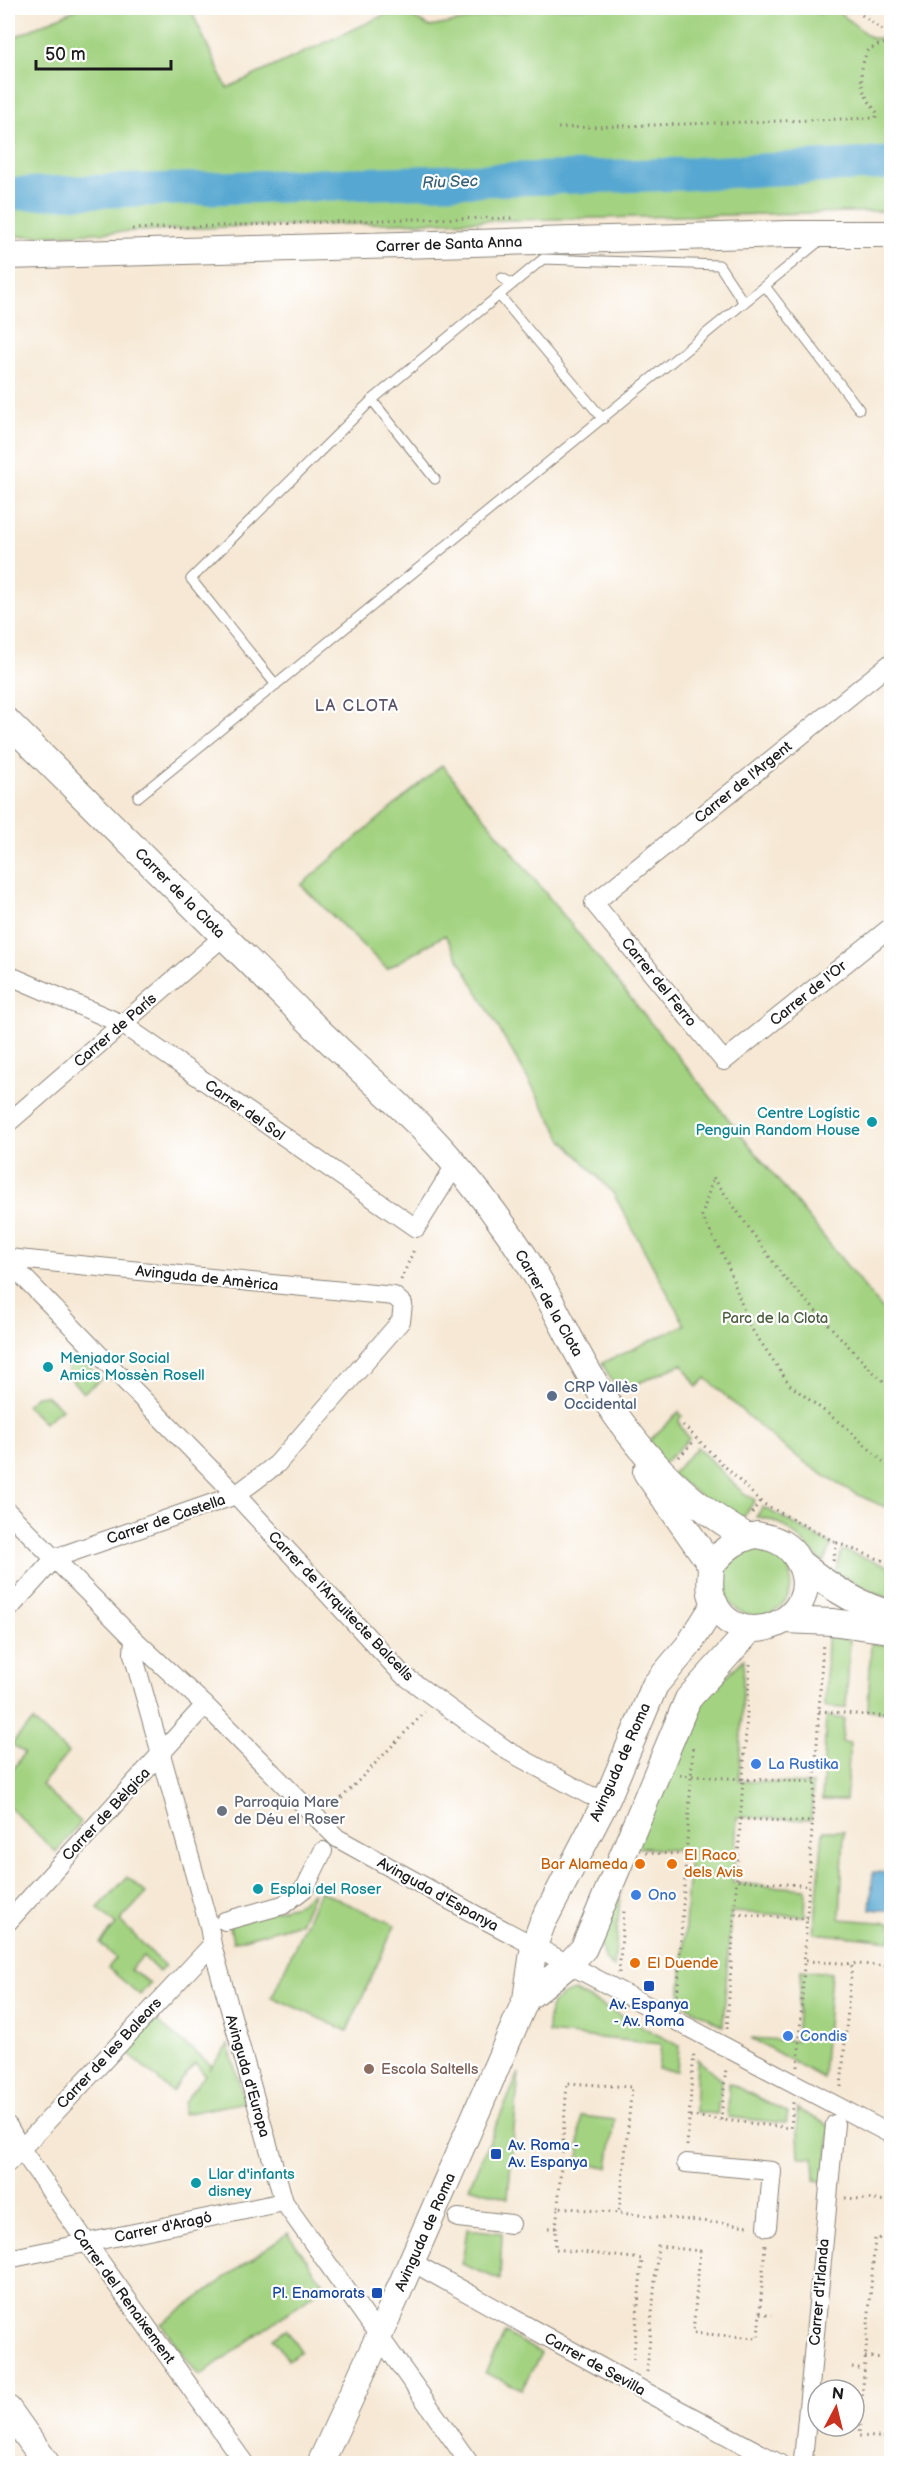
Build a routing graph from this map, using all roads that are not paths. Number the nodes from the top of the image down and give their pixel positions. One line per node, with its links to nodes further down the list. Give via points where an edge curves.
1 (828, 234): 2 (street, Carrer de Santa Anna); 3 (street, Carrer de Santa Anna); 6 (lane)
2 (891, 234)
3 (8, 256)
4 (502, 278): 5 (lane)
5 (513, 284): 7 (lane); 8 (lane, via 543,259 719,265)
6 (765, 286): 8 (lane); 10 (lane)
7 (499, 295): 9 (lane); 11 (lane)
8 (744, 303): 11 (lane)
9 (372, 400): 12 (lane); 14 (lane, via 191,579)
10 (859, 409)
11 (603, 419): 14 (lane)
12 (435, 478)
13 (891, 662): 17 (street, Carrer de l'Argent)
14 (276, 685): 16 (lane)
15 (8, 722): 19 (street, Carrer de la Clota)
16 (138, 797)
17 (594, 903): 22 (street, Carrer del Ferro)
18 (891, 926): 22 (street, Carrer de l'Or)
19 (223, 937): 21 (street, Carrer de París); 23 (street, Carrer de la Clota)
20 (8, 975): 21 (street, Carrer del Sol)
21 (122, 1024): 24 (street, Carrer de París); 25 (street, Carrer del Sol, via 416,1228)
22 (724, 1061)
23 (352, 1064): 25 (street, Carrer de la Clota); 28 (street, Carrer de la Clota, via 412,1117 484,1198 535,1274)
24 (8, 1124)
25 (450, 1172): 28 (street, Carrer de la Clota, via 512,1258 578,1374)
26 (8, 1259): 27 (street, Avinguda de Amèrica, via 394,1296); 30 (street, Carrer de l'Arquitecte Balcells)
27 (403, 1304): 30 (street, Carrer de Castella, via 401,1321 277,1464)
28 (615, 1419): 29 (street, Carrer de la Clota)
29 (630, 1440): 32 (street, Carrer de la Clota, via 702,1509); 35 (street, Carrer de la Clota)
30 (236, 1495): 33 (street, Carrer de Castella); 45 (street, Carrer de l'Arquitecte Balcells, via 402,1674 508,1751 590,1795)
31 (8, 1512): 33 (street, Avinguda d'Espanya)
32 (749, 1527): 34 (street, via 757,1535 784,1544); 35 (street)
33 (54, 1558): 37 (street, Carrer de Castella); 42 (street, Avinguda d'Espanya)
34 (800, 1563): 38 (street, via 825,1583); 39 (street, via 803,1596)
35 (711, 1565): 36 (street)
36 (715, 1604): 40 (street, via 730,1621); 45 (street, Avinguda de Roma, via 688,1646 655,1685)
37 (8, 1610)
38 (891, 1614)
39 (785, 1620): 40 (street, via 775,1626); 41 (street)
40 (751, 1629): 51 (street, Avinguda de Roma, via 688,1699 584,1948)
41 (891, 1630)
42 (134, 1639): 43 (street, Avinguda d'Espanya); 44 (street, Avinguda d'Europa, via 133,1654)
43 (205, 1705): 44 (street, Carrer de Bèlgica); 50 (street, Avinguda d'Espanya, via 338,1838)
44 (160, 1757): 48 (street, Carrer de Bèlgica); 49 (street, Avinguda d'Europa)
45 (607, 1799): 50 (street, Avinguda de Roma, via 560,1886)
46 (322, 1851): 47 (street, via 305,1888 283,1905)
47 (225, 1921)
48 (8, 1922)
49 (212, 1945): 56 (street, Carrer de les Balears); 59 (street, Avinguda d'Europa)
50 (534, 1946): 51 (street, Avinguda d'Espanya); 52 (street, Avinguda de Roma)
51 (568, 1965): 52 (street, Avinguda de Roma); 55 (street, Avinguda d'Espanya)
52 (526, 1999): 65 (street, Avinguda de Roma)
53 (835, 2124): 68 (street, Carrer d'Irlanda)
54 (8, 2126): 56 (street, Carrer del Renaixement)
55 (891, 2136)
56 (21, 2149): 57 (street, Carrer de les Balears); 63 (street, Carrer del Renaixement)
57 (8, 2163)
58 (686, 2163): 62 (street, via 772,2171)
59 (284, 2202): 63 (street, Carrer d'Aragó); 66 (street, Avinguda d'Europa)
60 (458, 2218): 61 (street)
61 (511, 2224)
62 (766, 2227)
63 (87, 2243): 64 (street, Carrer d'Aragó); 70 (street, Carrer del Renaixement)
64 (8, 2259)
65 (412, 2262): 66 (street, Avinguda de Roma); 73 (street, Carrer de Sevilla)
66 (380, 2336): 71 (street, Avinguda de Roma); 72 (street, Avinguda d'Europa)
67 (8, 2409): 69 (street)
68 (803, 2460)
69 (47, 2463)
70 (245, 2463)
71 (320, 2463)
72 (470, 2463)
73 (780, 2463)

